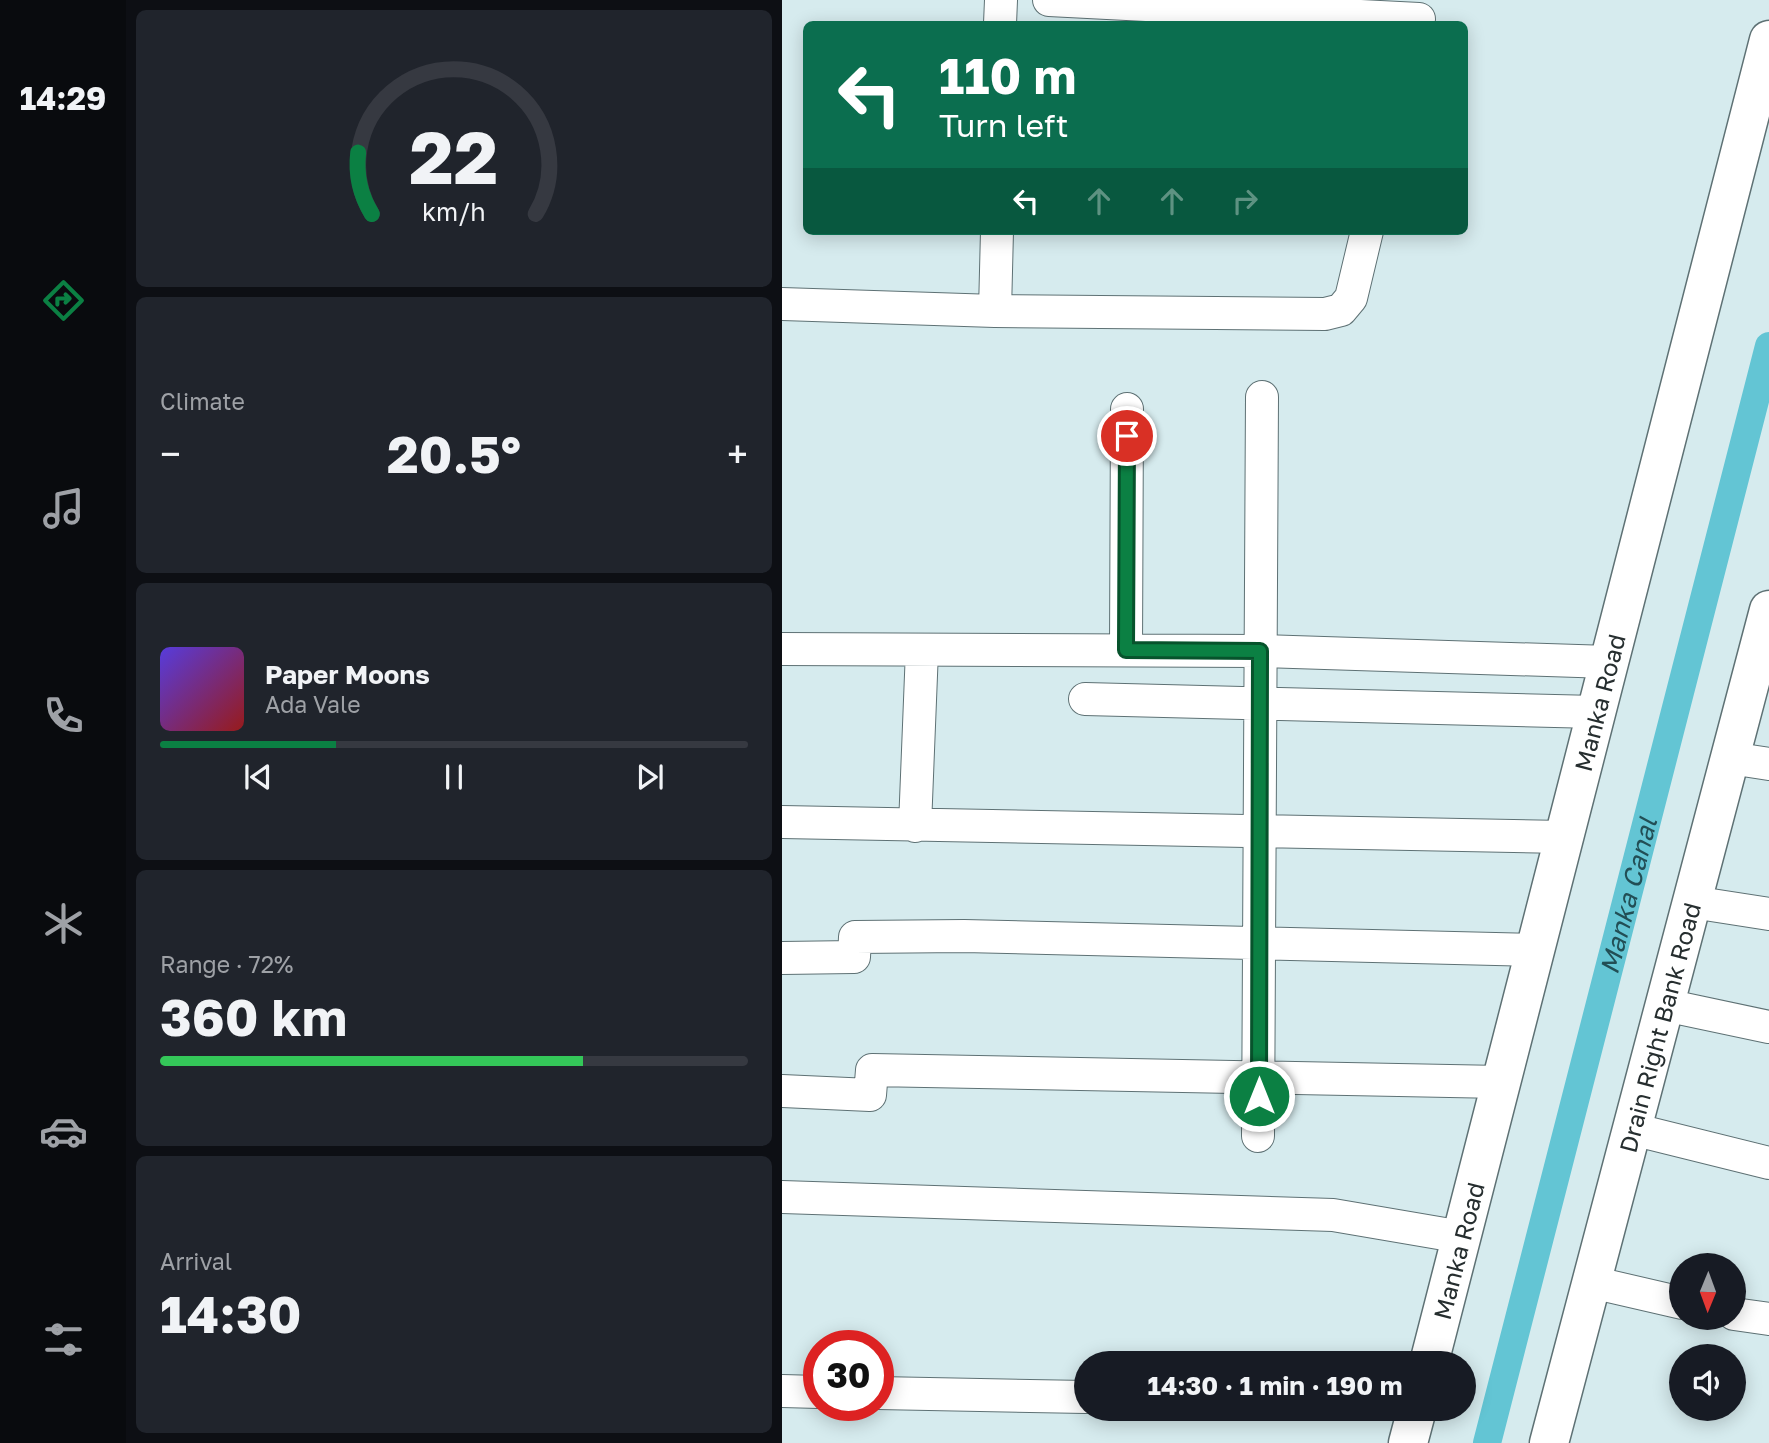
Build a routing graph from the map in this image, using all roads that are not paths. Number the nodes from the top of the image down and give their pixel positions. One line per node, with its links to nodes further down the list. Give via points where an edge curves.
1 (1001, 0): 5 (street)
2 (1049, 0): 3 (street)
3 (1349, 8): 4 (street)
4 (1420, 14)
5 (1000, 21)
6 (1769, 40): 18 (main road, Manka Road)
7 (997, 235): 10 (street)
8 (1366, 235): 10 (street, via 1351,298 1341,310 1325,314)
9 (782, 304): 10 (street)
10 (996, 310)
11 (1262, 397): 17 (street)
12 (1127, 409): 16 (street)
13 (1768, 616): 22 (main road, Drain Right Bank Road)
14 (782, 649): 15 (street)
15 (922, 650): 16 (street); 25 (street)
16 (1126, 650): 17 (street)
17 (1260, 651): 18 (street); 20 (street)
18 (1609, 662): 21 (main road, Manka Road)
19 (1085, 699): 20 (street)
20 (1260, 703): 21 (street); 26 (street)
21 (1596, 712): 27 (main road, Manka Road)
22 (1730, 758): 23 (street); 28 (main road, Drain Right Bank Road)
23 (1769, 764)
24 (782, 822): 25 (street)
25 (915, 826): 26 (street)
26 (1259, 833): 27 (street); 30 (street)
27 (1564, 837): 31 (main road, Manka Road)
28 (1692, 902): 29 (street); 33 (main road, Drain Right Bank Road)
29 (1769, 914)
30 (1259, 942): 31 (street); 32 (street, via 855,937 854,957); 35 (street)
31 (1535, 950): 36 (main road, Manka Road)
32 (782, 958)
33 (1665, 1005): 34 (street); 38 (main road, Drain Right Bank Road)
34 (1769, 1027)
35 (1259, 1076): 36 (street); 37 (street, via 872,1070 870,1095); 39 (street)
36 (1501, 1082): 42 (main road, Manka Road)
37 (782, 1091)
38 (1632, 1129): 40 (street); 43 (main road, Drain Right Bank Road)
39 (1258, 1136)
40 (1769, 1163)
41 (782, 1197): 42 (street, via 1333,1214)
42 (1462, 1237): 47 (main road, Manka Road)
43 (1591, 1282): 44 (street); 54 (main road, Drain Right Bank Road)
44 (1669, 1300)
45 (1746, 1316): 46 (street)
46 (1769, 1320)
47 (1432, 1351)
48 (782, 1391): 49 (street)
49 (803, 1392)
50 (894, 1393): 51 (street)
51 (1074, 1397)
52 (1414, 1421): 53 (main road)
53 (1408, 1443)
54 (1549, 1443)

